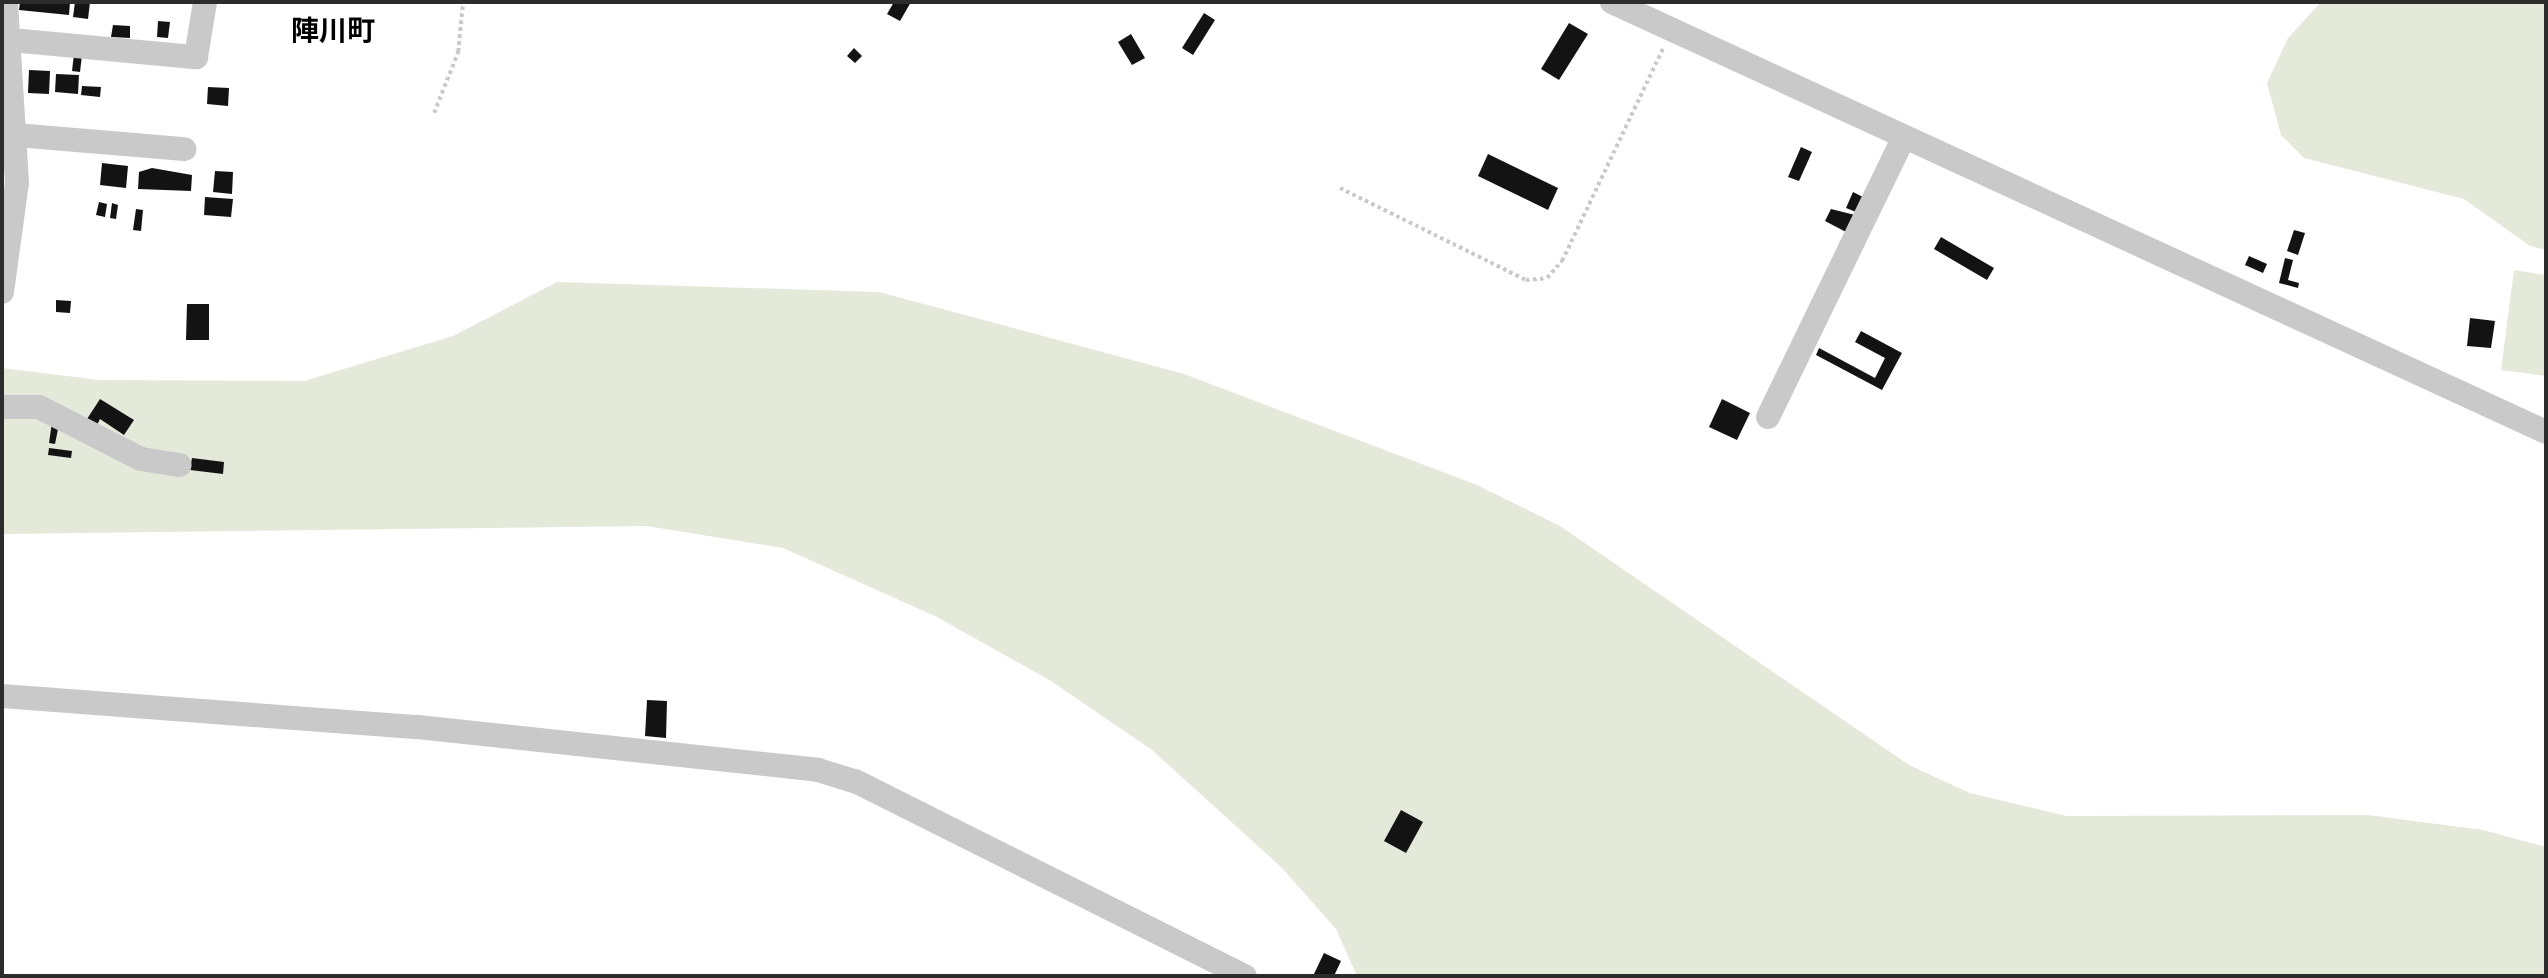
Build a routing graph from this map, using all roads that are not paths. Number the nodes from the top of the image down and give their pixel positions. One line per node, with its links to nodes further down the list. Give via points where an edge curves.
1 (6, 2): 4 (street)
2 (205, 2): 4 (street, via 196,57)
3 (1612, 2): 6 (street)
4 (11, 40): 5 (street)
5 (16, 135): 7 (street); 8 (street, via 14,227)
6 (1903, 137): 10 (street); 11 (street, via 2479,396)
7 (184, 149)
8 (2, 292)
9 (2, 407): 12 (street, via 39,407 141,458)
10 (1768, 417)
11 (2546, 432)
12 (180, 465)
13 (2, 696): 14 (street, via 418,727 818,769 917,811)
14 (1245, 976)

